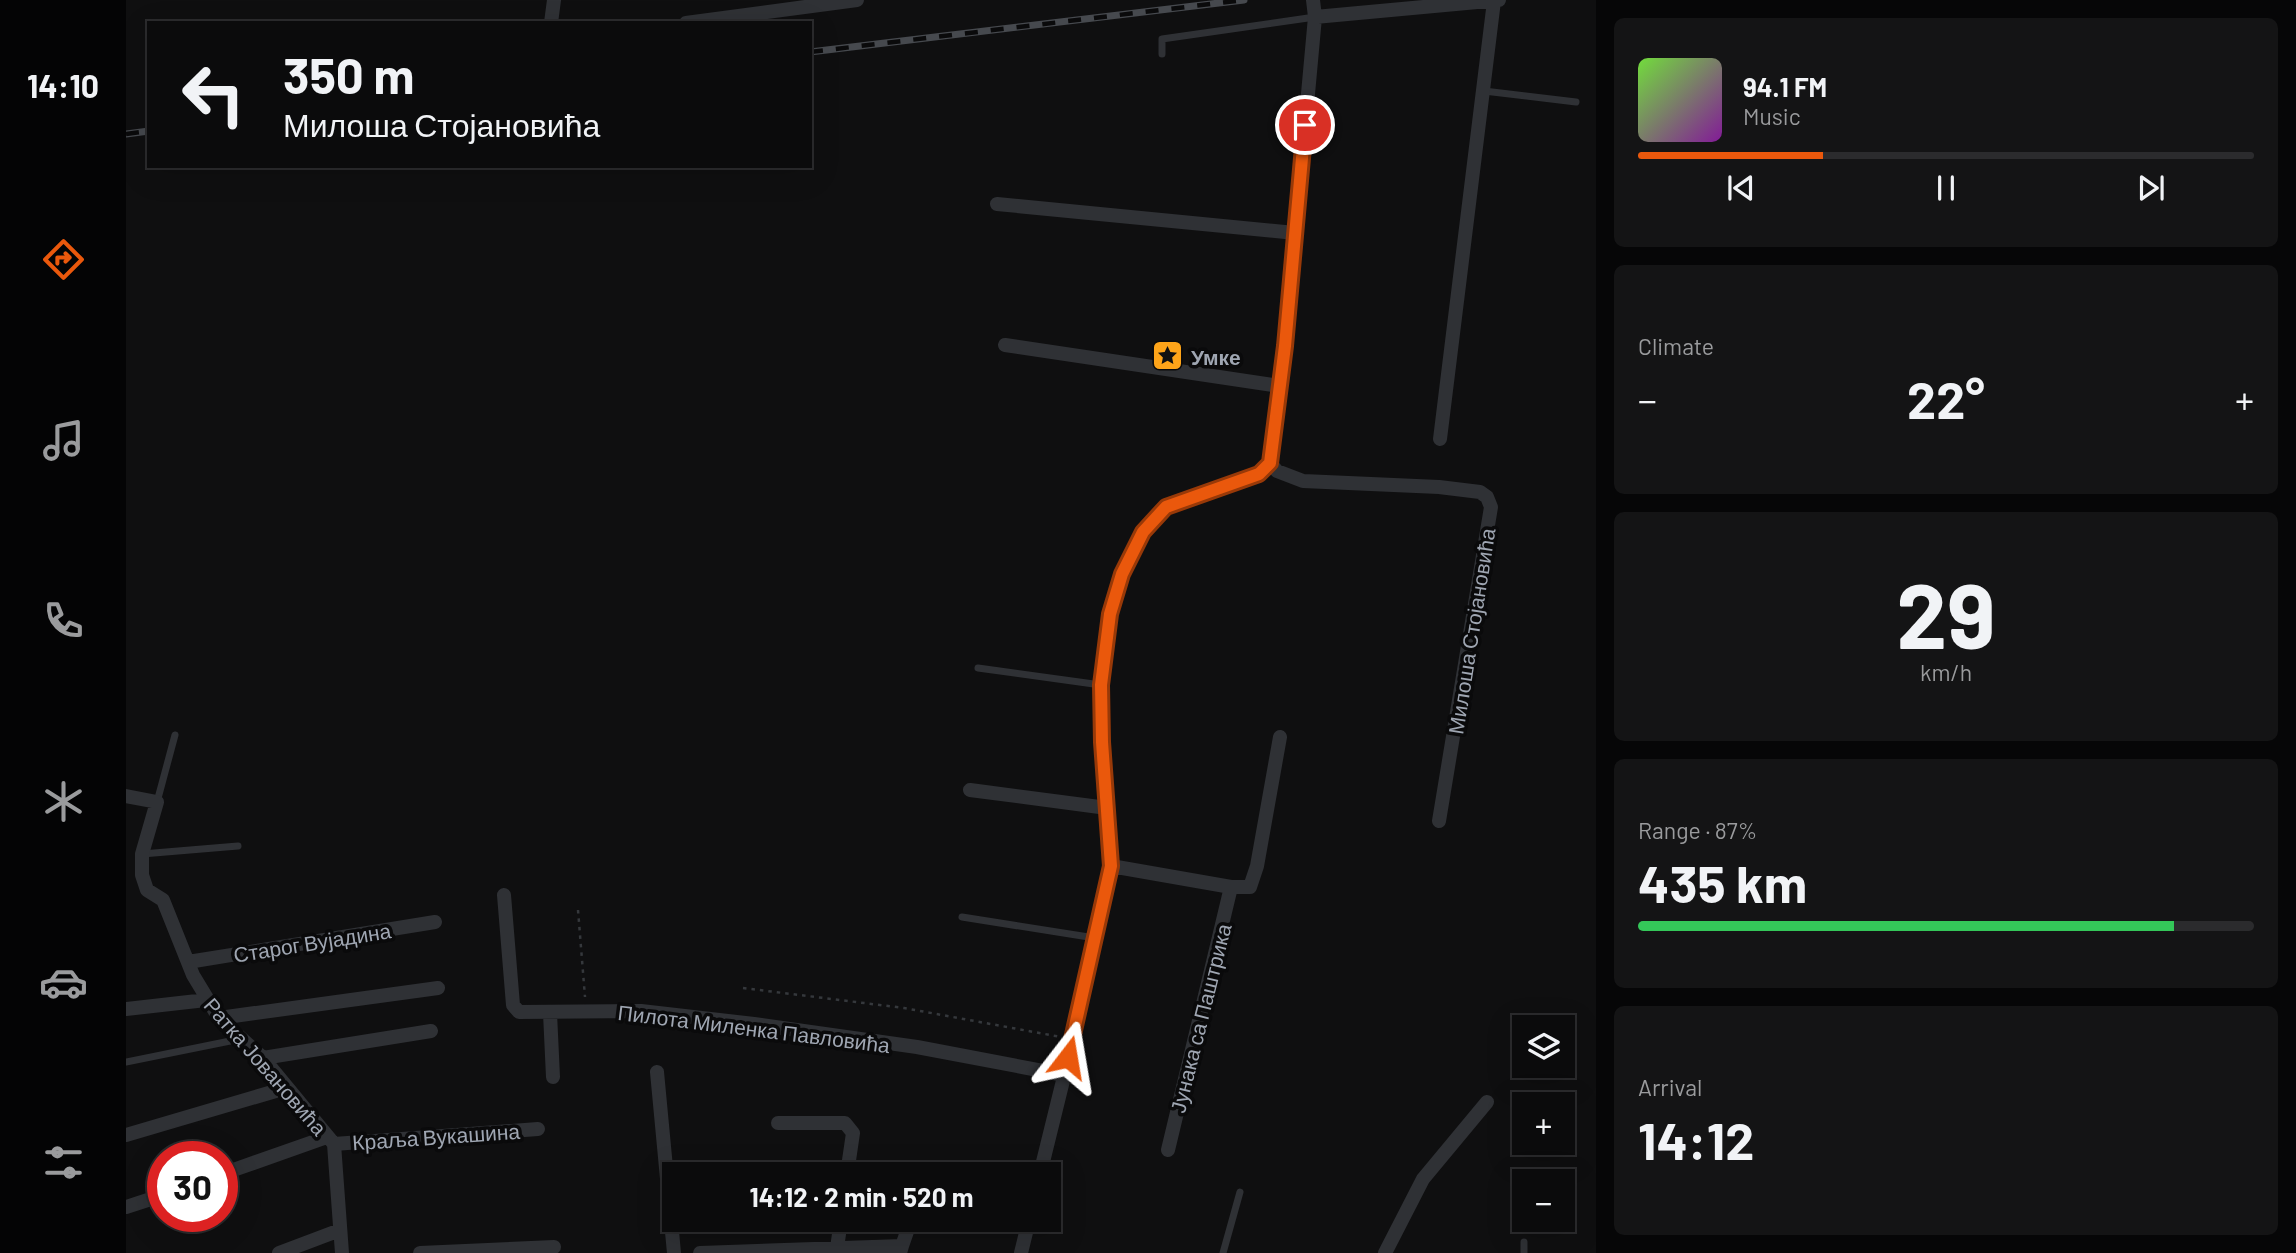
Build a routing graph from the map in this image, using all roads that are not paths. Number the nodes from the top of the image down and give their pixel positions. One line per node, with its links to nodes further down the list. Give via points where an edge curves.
1 (554, 0): 6 (street)
2 (857, 0): 7 (street)
3 (1313, 0): 5 (street)
4 (1497, 0): 5 (street); 9 (street)
5 (1315, 18): 8 (lane, via 1163,39); 12 (street)
6 (551, 21)
7 (701, 21)
8 (1162, 54)
9 (1484, 91): 10 (lane); 15 (street)
10 (1576, 102)
11 (997, 204): 12 (street)
12 (1295, 233): 14 (street)
13 (1005, 345): 14 (street)
14 (1280, 386): 16 (street)
15 (1440, 439)
16 (1270, 463): 18 (street, via 1259,474 1166,507 1143,532 1122,574 1110,614); 25 (street, Милоша Стојановића, via 1277,471 1303,481 1439,487 1487,497 1491,508)
17 (978, 668): 18 (lane)
18 (1101, 685): 24 (street)
19 (175, 735): 23 (lane)
20 (1280, 737): 29 (street, via 1257,866 1250,887)
21 (970, 790): 24 (street)
22 (126, 796): 23 (street)
23 (157, 802): 27 (street, Ратка Јовановића)
24 (1107, 808): 28 (street)
25 (1439, 821)
26 (238, 846): 27 (lane)
27 (142, 854): 34 (street, Ратка Јовановића, via 147,890 163,900)
28 (1111, 866): 29 (street); 33 (street)
29 (1231, 887): 53 (street, Јунака са Паштрика)
30 (504, 895): 38 (street, Пилота Миленка Павловића, via 513,1005 519,1012)
31 (962, 917): 33 (lane)
32 (435, 922): 34 (street, Старог Вујадина)
33 (1096, 938): 45 (street)
34 (188, 962): 36 (street, Ратка Јовановића)
35 (438, 988): 39 (street)
36 (206, 1000): 37 (street); 39 (street, Ратка Јовановића)
37 (126, 1009)
38 (550, 1013): 45 (street, Пилота Миленка Павловића, via 641,1011 754,1024 917,1047); 46 (street)
39 (219, 1018): 41 (street, Ратка Јовановића)
40 (431, 1031): 42 (street)
41 (241, 1038): 42 (street, Ратка Јовановића); 43 (lane)
42 (262, 1058): 47 (street, Ратка Јовановића)
43 (126, 1062)
44 (657, 1072): 71 (street)
45 (1064, 1075): 55 (street)
46 (554, 1077)
47 (286, 1088): 51 (street); 52 (street, Ратка Јовановића)
48 (1487, 1102): 75 (street, via 1423,1179)
49 (778, 1123): 54 (street, via 845,1123 853,1133)
50 (538, 1129): 52 (street, Краља Вукашина)
51 (126, 1135)
52 (331, 1141): 56 (street, Краља Вукашина); 60 (street, Ратка Јовановића)
53 (1168, 1150)
54 (849, 1162)
55 (1043, 1162)
56 (238, 1169)
57 (1240, 1192): 74 (lane)
58 (147, 1201): 59 (street)
59 (126, 1208)
60 (340, 1230): 68 (street); 69 (street, Ратка Јовановића)
61 (839, 1232): 66 (street)
62 (907, 1232): 67 (street)
63 (1026, 1232): 73 (street)
64 (1524, 1242): 76 (lane)
65 (555, 1247): 70 (street)
66 (837, 1248): 67 (street); 72 (street)
67 (901, 1250)
68 (279, 1253)
69 (342, 1253)
70 (420, 1253)
71 (674, 1253)
72 (700, 1253)
73 (1021, 1253)
74 (1223, 1253)
75 (1385, 1253)
76 (1524, 1253)

